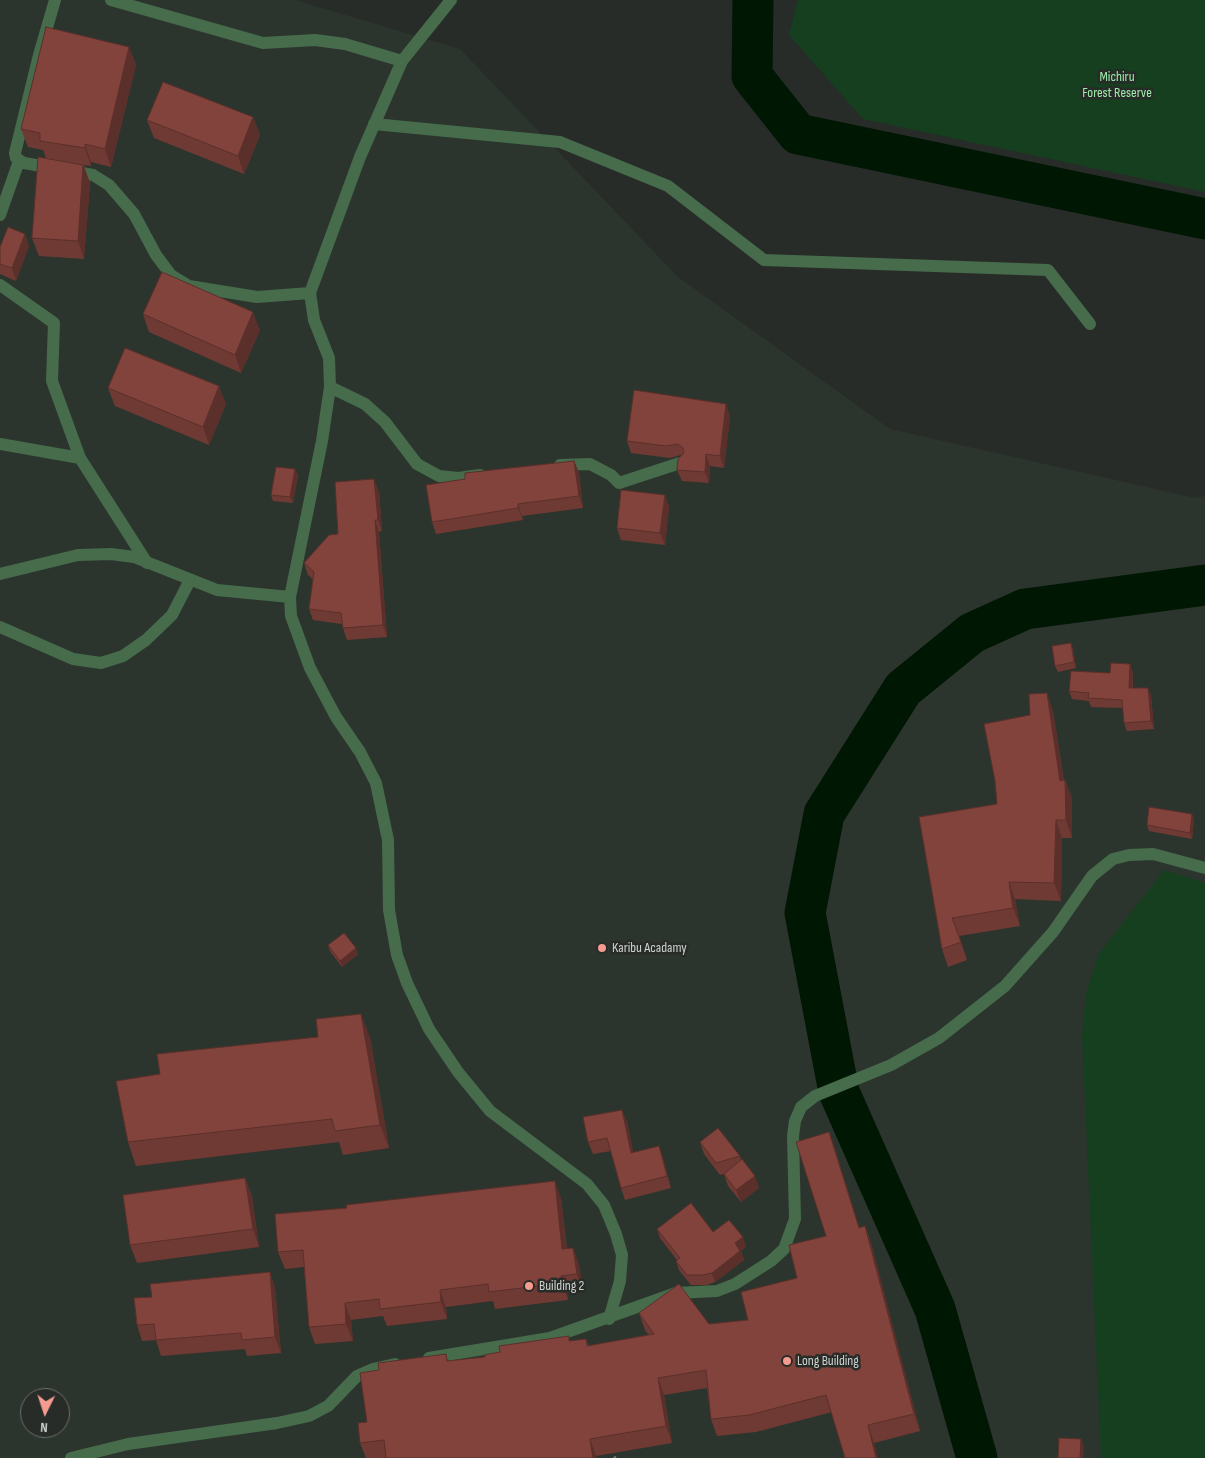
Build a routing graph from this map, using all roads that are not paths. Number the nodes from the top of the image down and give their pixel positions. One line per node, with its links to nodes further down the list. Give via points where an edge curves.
1 (55, 0): 6 (street, via 15,154)
2 (111, 0): 4 (street, via 263,43 315,40 346,44)
3 (451, 0): 4 (street)
4 (402, 61): 5 (street)
5 (374, 124): 9 (street); 10 (street, via 560,142 668,186 764,260 1048,270)
6 (19, 161): 7 (street); 9 (street, via 93,175 109,185 134,214 156,255 172,275 189,286 257,297)
7 (0, 215)
8 (0, 286): 13 (street, via 54,323 52,381)
9 (310, 293): 11 (street, via 314,320 329,358)
10 (1090, 324)
11 (330, 386): 16 (street, via 365,404 385,422 417,464 439,476 458,478); 20 (street)
12 (0, 444): 13 (street)
13 (80, 458): 17 (street)
14 (680, 463): 15 (street, via 619,483 590,464)
15 (544, 467)
16 (496, 473)
17 (147, 563): 18 (street, via 134,557 110,554 78,555); 19 (street)
18 (0, 574)
19 (190, 580): 20 (street, via 217,590); 21 (street, via 172,615 146,640 123,656 102,663 73,659)
20 (290, 597): 23 (street, via 291,616 310,668 376,783 388,840 389,910 407,983 429,1029 490,1111 587,1184 604,1205 622,1255 620,1282)
21 (0, 627)
22 (1205, 868): 23 (street, via 1153,854 1113,859 1092,876 1053,932 1005,986 939,1038 891,1065 814,1096 801,1107 795,1121 795,1219 784,1249 771,1261 735,1284 717,1291 676,1293)
23 (609, 1319): 24 (street, via 550,1338 385,1365 364,1373 328,1406 309,1416 249,1428 128,1444)
24 (71, 1458)

